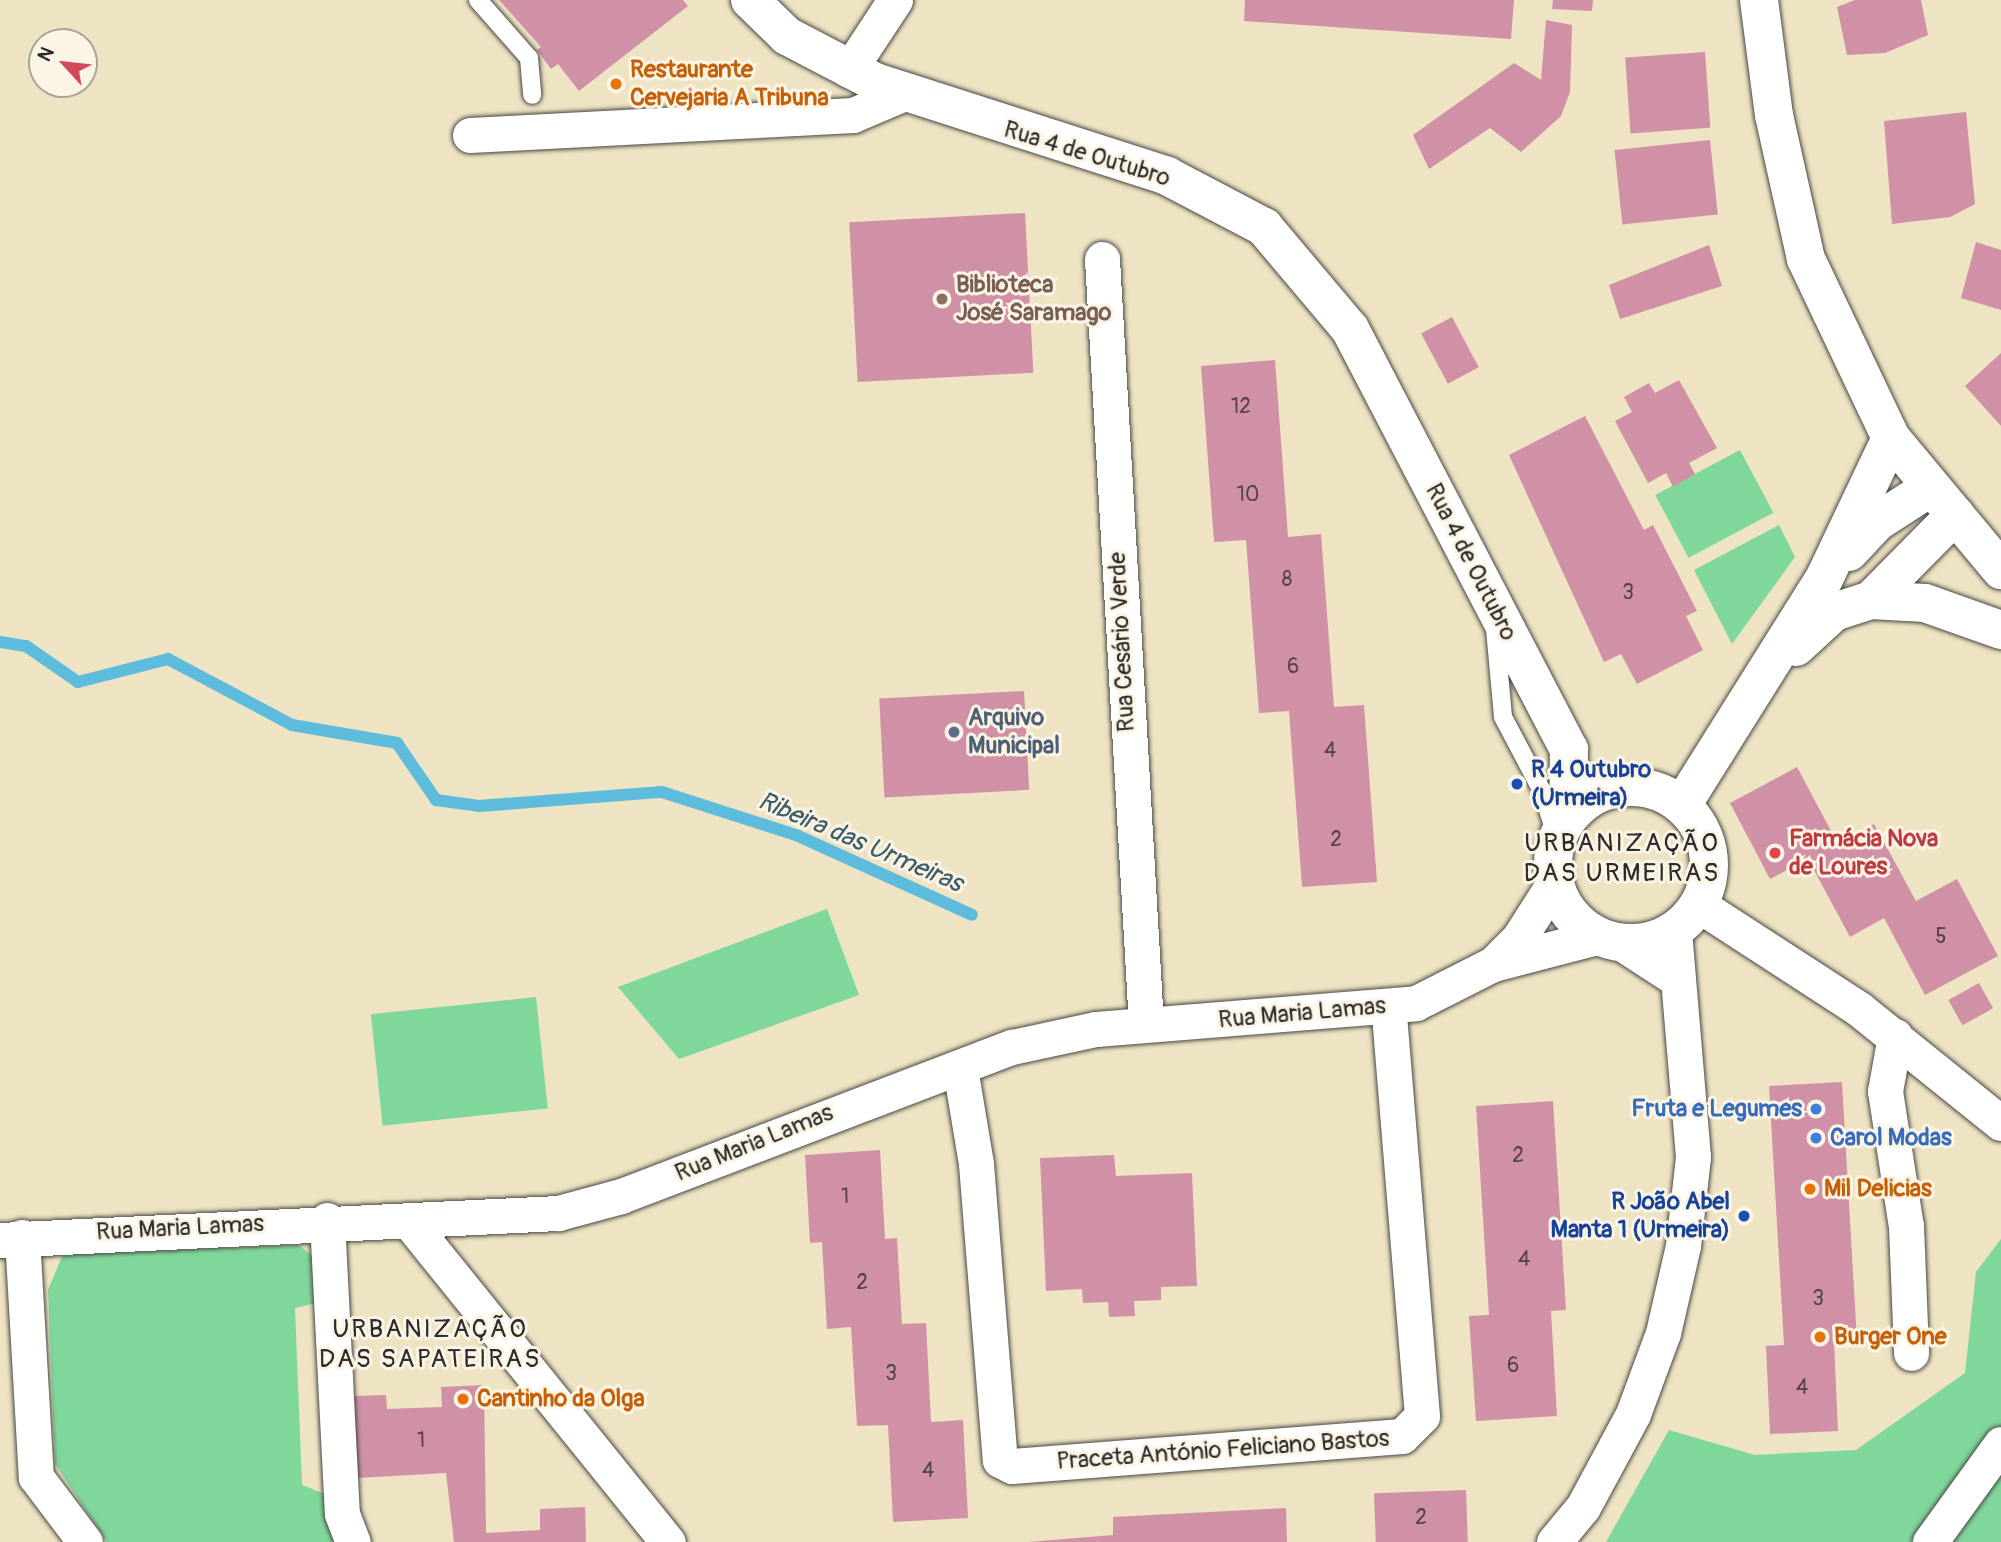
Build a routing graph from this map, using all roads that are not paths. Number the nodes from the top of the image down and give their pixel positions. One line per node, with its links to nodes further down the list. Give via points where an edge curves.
1 (478, 0): 7 (lane, via 529,58)
2 (750, 0): 5 (street, Rua 4 de Outubro, via 787,36)
3 (895, 0): 5 (street)
4 (1759, 0): 10 (street, via 1774,116 1806,259)
5 (849, 70): 6 (street, Rua 4 de Outubro)
6 (902, 94): 8 (street, via 853,115); 15 (street, Rua 4 de Outubro, via 1167,176 1264,227 1350,329)
7 (532, 96)
8 (470, 135)
9 (1102, 259): 28 (street, Rua Cesário Verde)
10 (1891, 438): 11 (street); 13 (street)
11 (1943, 501): 12 (street); 13 (street, via 1877,522); 14 (street)
12 (2001, 570)
13 (1824, 579): 17 (street)
14 (1871, 600): 16 (street, via 1926,603); 17 (street, via 1834,612)
15 (1492, 605): 18 (street, Rua 4 de Outubro); 21 (lane, via 1503,717)
16 (2001, 630)
17 (1768, 672): 20 (street)
18 (1569, 749): 19 (street); 21 (street, Rua 4 de Outubro)
19 (1636, 786): 20 (street); 21 (street, via 1598,795)
20 (1682, 805): 23 (street, via 1709,851)
21 (1562, 828): 22 (street)
22 (1554, 883): 24 (street, via 1575,921); 25 (street, Rua Maria Lamas, via 1519,939)
23 (1686, 918): 24 (street); 26 (street); 29 (street)
24 (1610, 940): 25 (street, Rua Maria Lamas); 26 (street)
25 (1493, 964): 27 (street, Rua Maria Lamas, via 1416,1003)
26 (1675, 978): 40 (street, via 1693,1157 1683,1246 1663,1333 1633,1414 1583,1507)
27 (1388, 1006): 28 (street, Rua Maria Lamas); 30 (street, Praceta António Feliciano Bastos, via 1422,1416 1402,1436 1012,1466 1000,1460 976,1164)
28 (1146, 1024): 30 (street, Rua Maria Lamas, via 1012,1047)
29 (1895, 1035): 31 (street); 35 (street, via 1885,1091 1906,1226)
30 (960, 1068): 33 (street, Rua Maria Lamas, via 621,1196 558,1213)
31 (2001, 1123)
32 (327, 1220): 33 (street, Rua Maria Lamas); 34 (street, Rua Maria Lamas); 38 (street, via 342,1514)
33 (411, 1224): 39 (street)
34 (11, 1239): 37 (street, via 36,1477)
35 (1911, 1353)
36 (2001, 1444): 41 (street)
37 (85, 1542)
38 (353, 1542)
39 (668, 1542)
40 (1554, 1542)
41 (1930, 1542)

